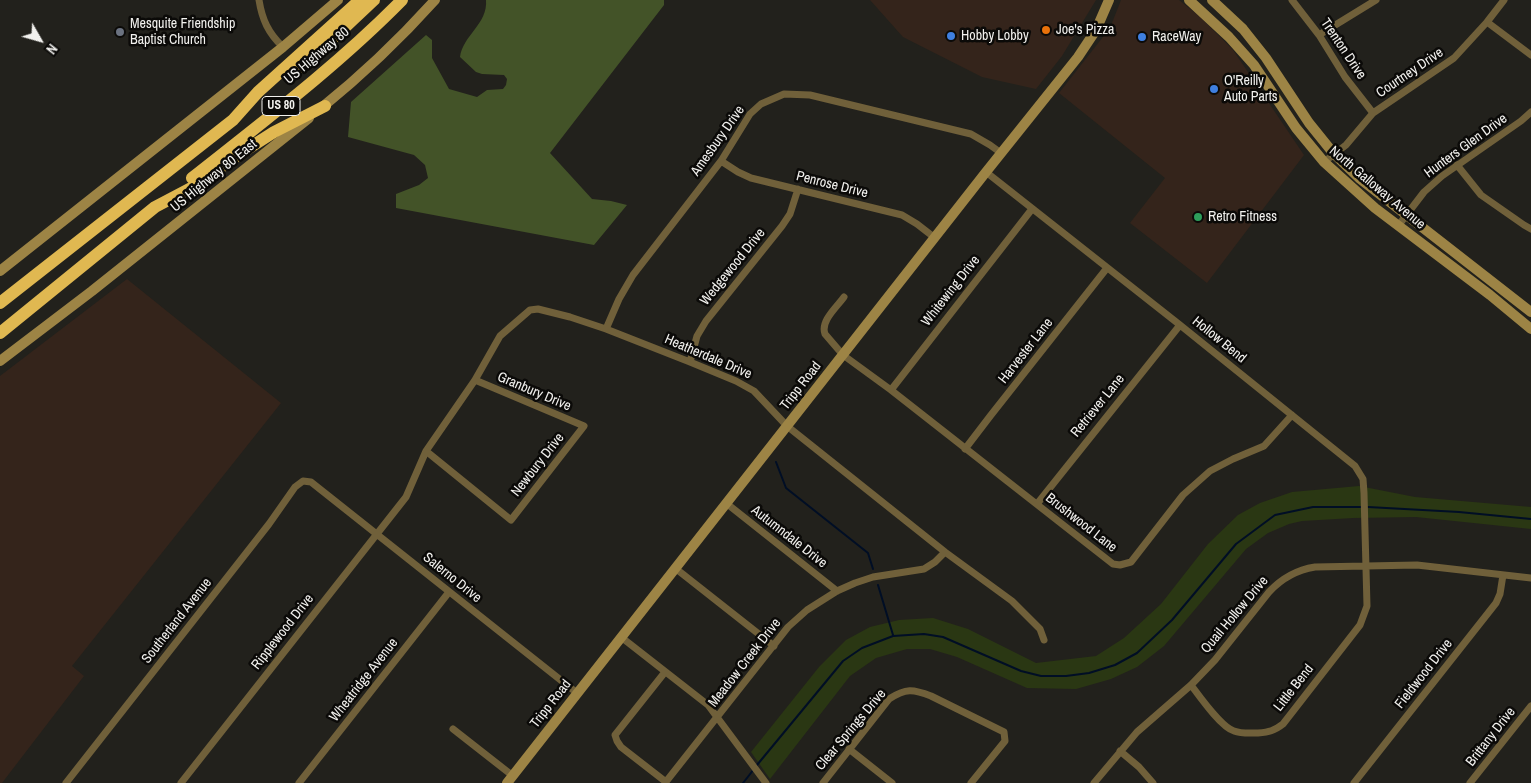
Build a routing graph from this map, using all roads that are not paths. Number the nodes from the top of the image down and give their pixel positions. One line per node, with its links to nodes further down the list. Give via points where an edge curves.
1 (259, 0): 15 (street, via 266,26)
2 (338, 0): 15 (main road)
3 (360, 0): 22 (highway, via 258,92)
4 (374, 0): 22 (highway, US Highway 80 / US 80, via 331,40)
5 (402, 0): 30 (highway, US Highway 80 / US 80, via 333,64)
6 (435, 0): 19 (main road, US Highway 80 East, via 358,78)
7 (1109, 0): 23 (main road, Tripp Road, via 1088,43)
8 (1188, 0): 18 (main road, North Galloway Avenue, via 1240,48)
9 (1212, 0): 17 (main road, North Galloway Avenue, via 1243,29)
10 (1292, 0): 14 (street, Trenton Drive)
11 (1376, 0): 14 (street)
12 (1504, 0): 13 (street, Courtney Drive)
13 (1488, 22): 16 (street); 21 (street, Courtney Drive, via 1454,58)
14 (1319, 34): 21 (street, Trenton Drive, via 1345,77)
15 (283, 47): 37 (main road)
16 (1531, 55)
17 (1279, 78): 18 (main road); 24 (main road, North Galloway Avenue)
18 (1268, 85): 26 (main road, North Galloway Avenue, via 1296,128)
19 (324, 106): 30 (highway, via 274,132 193,187); 48 (main road, US Highway 80 East)
20 (1531, 112): 27 (street, Hunters Glen Drive)
21 (1373, 113): 24 (street, Courtney Drive)
22 (233, 120): 38 (highway, US 80)
23 (1001, 153): 25 (street, Amesbury Drive, via 971,134 810,95 784,94 761,104 750,114); 28 (main road, Tripp Road)
24 (1334, 154): 26 (street, Courtney Drive); 32 (main road, North Galloway Avenue)
25 (721, 161): 29 (street, Penrose Drive, via 751,178); 44 (street, Amesbury Drive, via 632,275)
26 (1324, 162): 33 (main road, North Galloway Avenue)
27 (1457, 165): 32 (street, Hunters Glen Drive, via 1424,192); 34 (street, via 1482,194)
28 (986, 172): 31 (street, Hollow Bend); 35 (main road, Tripp Road)
29 (798, 189): 35 (street, Penrose Drive, via 902,215); 49 (street, Wedgewood Drive, via 790,214 782,226 706,321 697,336)
30 (155, 207): 46 (highway, US 80)
31 (1032, 209): 36 (street, Hollow Bend); 51 (street, Whitewing Drive)
32 (1406, 215): 33 (street, Hunters Glen Drive); 42 (main road, North Galloway Avenue)
33 (1398, 226): 45 (main road, North Galloway Avenue)
34 (1531, 229)
35 (935, 238): 47 (main road, Tripp Road)
36 (1107, 268): 43 (street, Hollow Bend); 55 (street, Harvester Lane)
37 (0, 271)
38 (23, 285): 39 (highway); 41 (highway, US 80)
39 (0, 296)
40 (844, 297): 47 (street, Brushwood Lane, via 823,330)
41 (0, 303)
42 (1531, 312)
43 (1180, 325): 52 (street, Hollow Bend); 60 (street, Retriever Lane)
44 (606, 329): 49 (street, Heatherdale Drive); 50 (street, Heatherdale Drive, via 538,309 530,310 500,336)
45 (1531, 329)
46 (0, 333)
47 (843, 355): 51 (street, Brushwood Lane); 54 (main road, Tripp Road)
48 (0, 361)
49 (690, 362): 54 (street, Heatherdale Drive, via 754,391)
50 (475, 380): 53 (street, Granbury Drive); 56 (street, Heatherdale Drive)
51 (891, 390): 55 (street, Brushwood Lane)
52 (1292, 415): 60 (street, Brushwood Lane, via 1264,446 1210,471 1182,495 1131,562 1126,564 1113,564); 63 (street, Hollow Bend, via 1355,466 1363,479)
53 (584, 426): 56 (street, Newbury Drive, via 511,520)
54 (787, 426): 59 (main road, Tripp Road); 62 (street, Heatherdale Drive)
55 (965, 449): 60 (street, Brushwood Lane)
56 (426, 451): 58 (street, Heatherdale Drive)
57 (311, 482): 61 (street, Salerno Drive); 82 (street, Southerland Avenue, via 303,481 295,488)
58 (406, 497): 61 (street, Ripplewood Drive)
59 (726, 503): 64 (main road, Tripp Road); 67 (street, Autumndale Drive)
60 (1037, 504)
61 (377, 534): 68 (street, Salerno Drive); 83 (street, Ripplewood Drive)
62 (945, 552): 67 (street, Meadow Creek Drive, via 924,569 873,577); 70 (street, Heatherdale Drive, via 1012,601 1040,629)
63 (1366, 566): 65 (street, Quail Hollow Drive, via 1417,565); 73 (street, Quail Hollow Drive, via 1315,567 1291,574 1278,582 1215,660); 73 (street, Little Bend, via 1367,606 1360,625 1275,730 1243,734 1232,731 1222,724)
64 (675, 568): 69 (main road, Tripp Road); 71 (street)
65 (1502, 575): 66 (street, Quail Hollow Drive); 91 (street, Fieldwood Drive, via 1496,603)
66 (1531, 578)
67 (837, 591): 71 (street, Meadow Creek Drive, via 807,610 788,627)
68 (449, 592): 74 (street, Salerno Drive); 84 (street, Wheatridge Avenue)
69 (621, 637): 72 (street); 74 (main road, Tripp Road)
70 (1044, 640)
71 (774, 646): 76 (street, Meadow Creek Drive)
72 (665, 672): 76 (street, via 698,696); 81 (street, via 615,735 621,747)
73 (1190, 685): 79 (street, Quail Hollow Drive, via 1136,732)
74 (578, 693): 80 (main road, Tripp Road)
75 (1531, 706): 92 (street, Brittany Drive)
76 (718, 717): 81 (street, Meadow Creek Drive); 85 (street)
77 (453, 728): 80 (street)
78 (850, 749): 86 (street, Clear Springs Drive); 87 (street); 88 (street, Clear Springs Drive, via 890,699 899,692 920,691 1004,732 1005,741)
79 (1120, 751): 89 (street, Quail Hollow Drive); 90 (street)
80 (510, 780)
81 (666, 782)
82 (66, 783)
83 (181, 783)
84 (300, 783)
85 (766, 783)
86 (823, 783)
87 (892, 783)
88 (972, 783)
89 (1094, 783)
90 (1153, 783)
91 (1354, 783)
92 (1470, 783)

